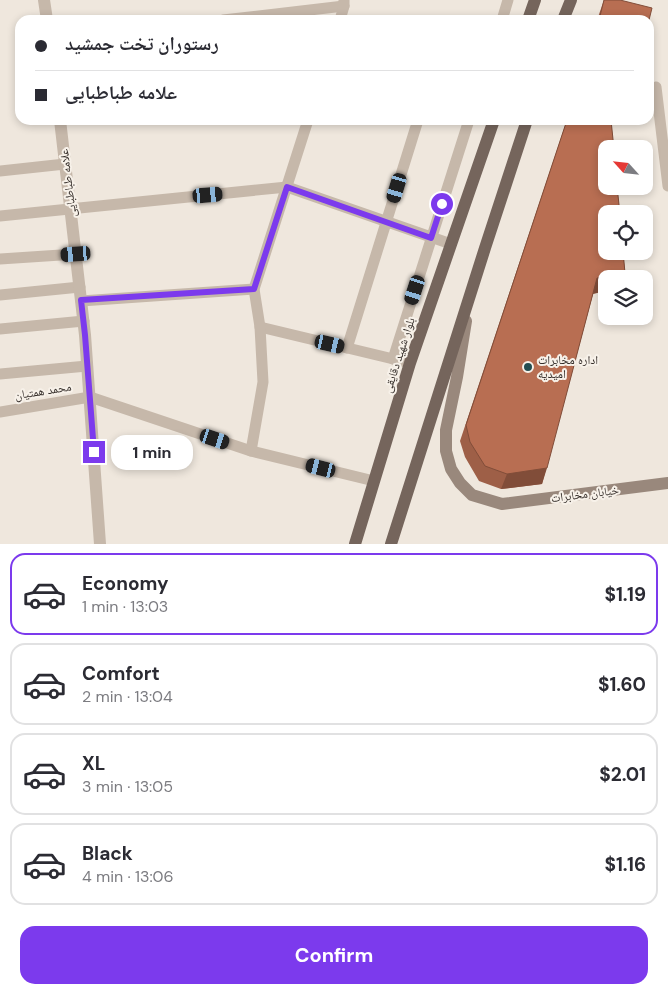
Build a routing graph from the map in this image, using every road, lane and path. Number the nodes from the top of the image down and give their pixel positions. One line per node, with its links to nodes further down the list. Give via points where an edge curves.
1 (44, 0): 6 (street)
2 (508, 0): 8 (street)
3 (535, 1): 9 (main road)
4 (567, 2): 10 (main road)
5 (344, 3): 7 (street)
6 (46, 15)
7 (259, 15)
8 (504, 15)
9 (530, 15)
10 (564, 15)
11 (656, 87): 12 (street)
12 (664, 118): 21 (street)
13 (61, 125): 19 (street, علامه طباطبایی)
14 (306, 125): 22 (street)
15 (416, 125): 25 (street)
16 (467, 125): 26 (street)
17 (492, 125): 27 (main road, بلوار شهید دقایقی)
18 (525, 125): 33 (main road)
19 (65, 164): 20 (street); 23 (street, علامه طباطبایی)
20 (0, 171)
21 (668, 186)
22 (287, 187): 23 (street); 25 (street); 31 (street)
23 (70, 208): 24 (street); 28 (street, علامه طباطبایی)
24 (0, 216)
25 (386, 222): 26 (street); 38 (street)
26 (431, 238): 27 (street); 39 (street)
27 (451, 244): 40 (main road, بلوار شهید دقایقی)
28 (76, 254): 29 (street); 30 (street, علامه طباطبایی)
29 (0, 259)
30 (80, 287): 32 (street); 34 (street, علامه طباطبایی)
31 (254, 289): 34 (street); 36 (street)
32 (0, 295)
33 (470, 297): 47 (main road, خیابان مخابرات, via 446,430 446,451 451,469 472,495 502,504); 50 (main road)
34 (81, 300): 35 (street, علامه طباطبایی)
35 (84, 321): 37 (street); 41 (street, علامه طباطبایی)
36 (260, 327): 38 (street); 45 (street, via 263,382)
37 (0, 329)
38 (347, 348): 39 (street)
39 (393, 359): 40 (street)
40 (410, 363): 46 (main road, بلوار شهید دقایقی)
41 (88, 366): 42 (street); 43 (street, علامه طباطبایی)
42 (0, 374)
43 (90, 397): 44 (street, محمد همتیان); 45 (street); 48 (street, علامه طباطبایی)
44 (0, 412)
45 (251, 451): 46 (street)
46 (374, 481): 49 (main road, بلوار شهید دقایقی)
47 (668, 483)
48 (100, 544)
49 (355, 544)
50 (391, 544)

